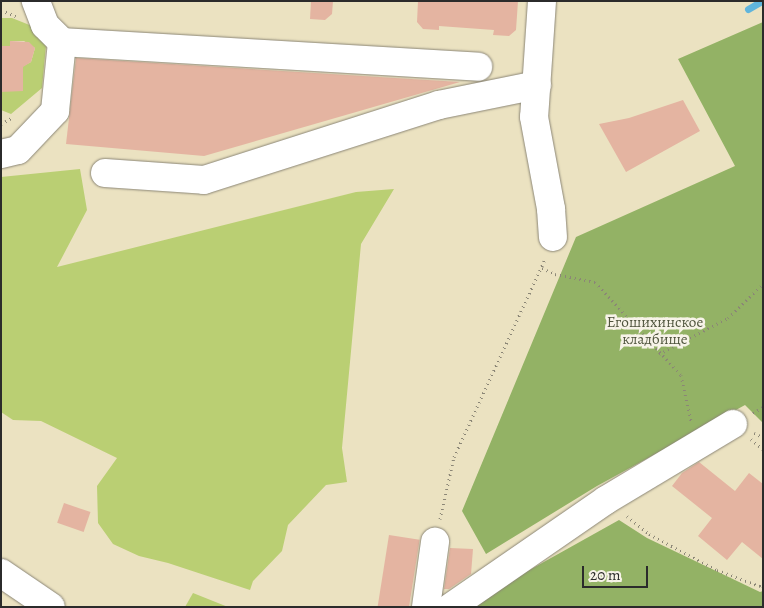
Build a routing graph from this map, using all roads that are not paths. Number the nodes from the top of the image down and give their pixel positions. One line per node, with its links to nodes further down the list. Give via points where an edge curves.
1 (542, 1): 5 (street)
2 (30, 11): 3 (street)
3 (62, 42): 4 (street); 6 (street, via 55,111 18,150)
4 (478, 67)
5 (537, 85): 7 (street, via 439,105 204,180); 8 (street, via 534,117 551,210)
6 (1, 154)
7 (105, 173)
8 (552, 237)
9 (733, 424): 14 (street, via 612,496)
10 (435, 542): 13 (street)
11 (1, 573): 12 (street)
12 (51, 607)
13 (426, 607)
14 (451, 607)

